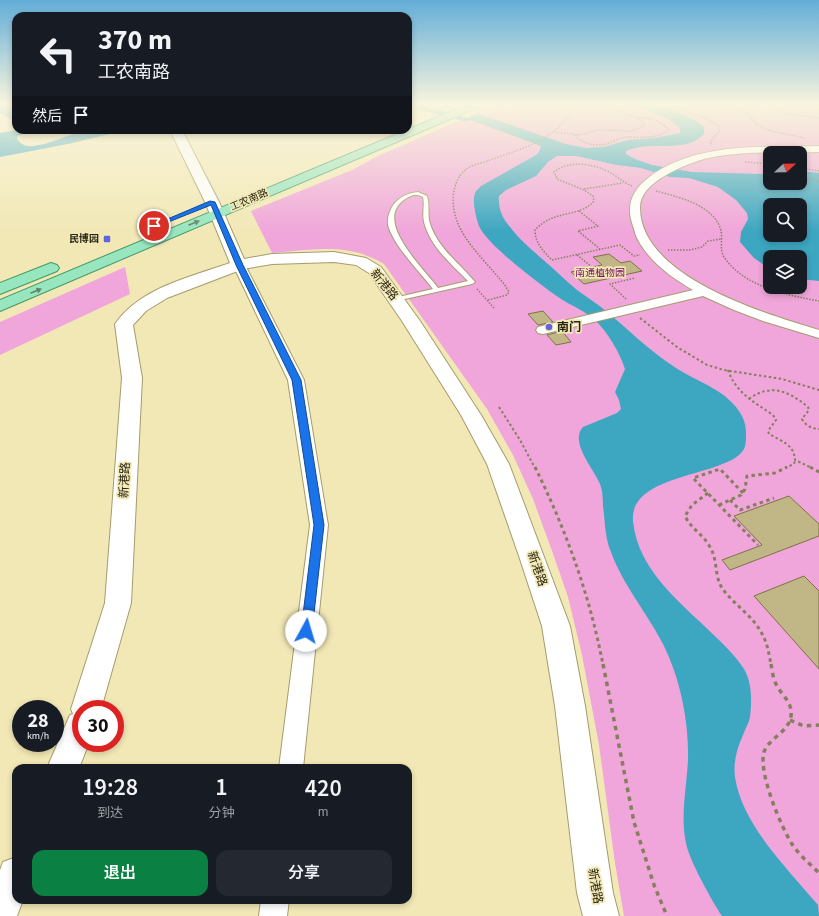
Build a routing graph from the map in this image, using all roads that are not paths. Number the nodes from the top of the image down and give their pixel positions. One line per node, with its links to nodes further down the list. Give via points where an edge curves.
1 (184, 147): 5 (street)
2 (369, 147): 5 (main road, 工农南路)
3 (819, 149): 11 (street, via 744,151 692,160 650,181 639,193 635,204 637,226 649,250)
4 (329, 152): 5 (main road, 工农南路)
5 (215, 207): 6 (main road, 工农南路); 8 (street); 13 (main road, 工农南路, one-way to 5)
6 (183, 214)
7 (66, 262): 9 (main road)
8 (239, 265): 12 (street, 新港路, via 272,259 334,257 360,261 375,270); 16 (street, 新港路, via 161,294 140,307 124,324 132,378 118,603); 19 (street, via 296,380 319,525)
9 (0, 289)
10 (438, 290): 12 (lane, via 397,237 389,218 391,211 408,195 418,193 425,196 425,216 429,230 436,242 472,282)
11 (703, 292): 14 (street); 15 (street, via 767,319)
12 (396, 299): 24 (street, 新港路, via 471,415 498,464 556,626 570,706 595,893)
13 (0, 306)
14 (543, 330)
15 (819, 334)
16 (89, 700)
17 (72, 747): 18 (street)
18 (65, 764)
19 (290, 764)
20 (12, 884): 22 (street)
21 (274, 904): 23 (street)
22 (0, 912)
23 (273, 916)
24 (601, 916)

